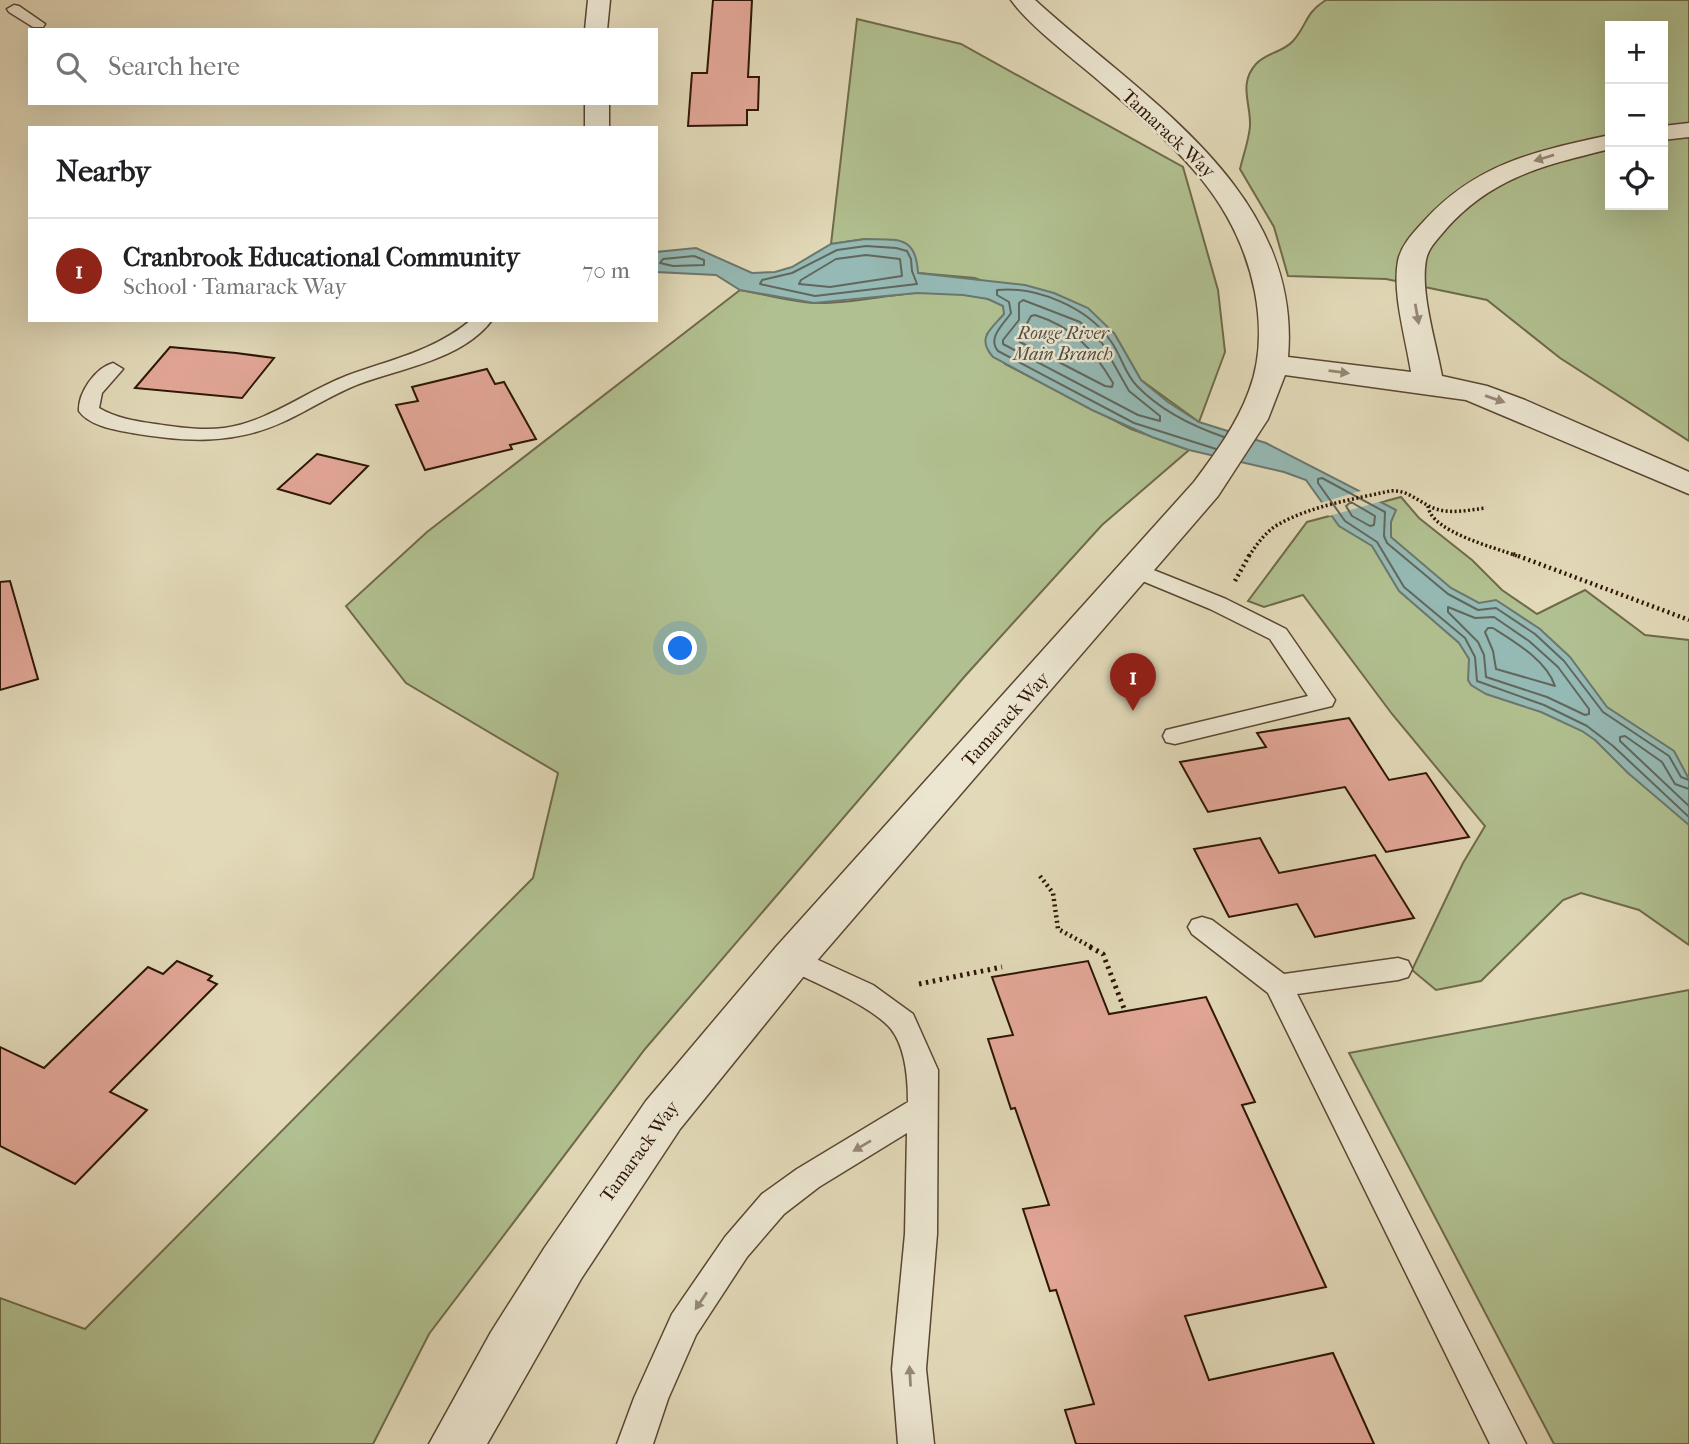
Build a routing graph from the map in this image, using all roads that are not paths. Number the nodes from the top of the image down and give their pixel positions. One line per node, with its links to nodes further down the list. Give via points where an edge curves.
1 (599, 0): 5 (street)
2 (1022, 0): 12 (street, Tamarack Way, via 1186,145 1228,192 1262,256)
3 (14, 9): 4 (lane)
4 (38, 24)
5 (596, 28)
6 (597, 105): 7 (street)
7 (597, 126)
8 (1689, 130): 9 (street)
9 (1668, 132)
10 (1605, 143): 14 (street, one-way to 14, via 1552,155 1475,188 1446,211 1419,243 1410,267)
11 (481, 322): 13 (lane, via 422,357 351,381 258,425 225,434 138,428 95,415 89,411 88,401)
12 (1273, 351): 14 (street); 16 (street, Tamarack Way, via 1255,413 1206,489)
13 (113, 369)
14 (1427, 371): 15 (street, one-way to 15, via 1462,390 1503,402)
15 (1689, 484)
16 (1136, 570): 17 (lane, via 1278,634 1324,700); 19 (street, Tamarack Way)
17 (1175, 736)
18 (1202, 927): 21 (lane)
19 (792, 959): 22 (lane, via 863,993 903,1022 923,1070); 23 (street, Tamarack Way, via 663,1115 614,1183 516,1338)
20 (1398, 969): 21 (lane)
21 (1279, 986): 26 (lane)
22 (920, 1110): 24 (lane, one-way to 24, via 782,1197 736,1247 684,1325); 25 (lane, one-way to 22, via 909,1369 921,1234)
23 (457, 1444)
24 (635, 1444)
25 (916, 1444)
26 (1508, 1444)

